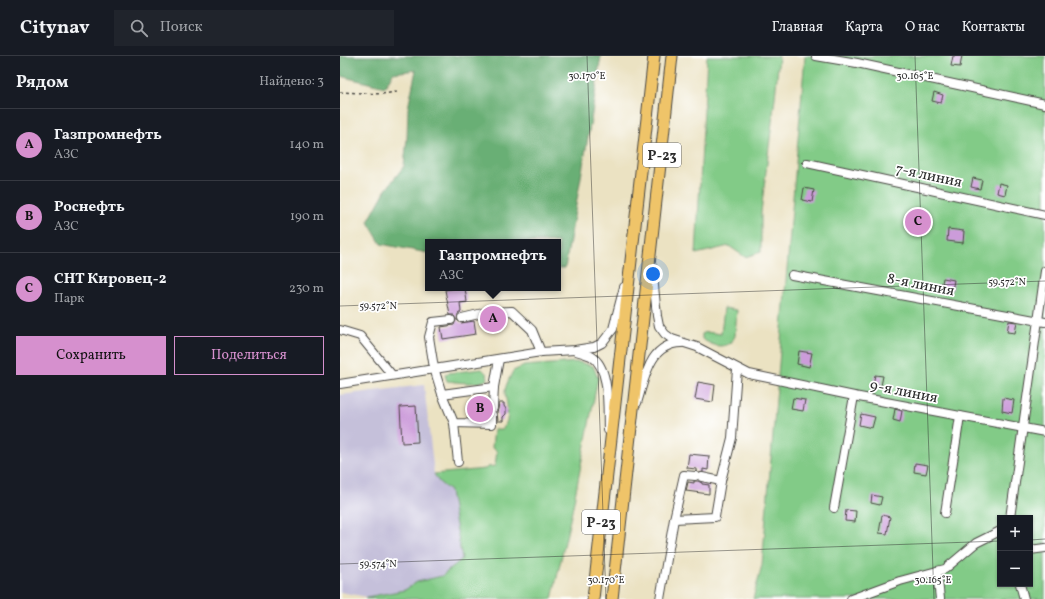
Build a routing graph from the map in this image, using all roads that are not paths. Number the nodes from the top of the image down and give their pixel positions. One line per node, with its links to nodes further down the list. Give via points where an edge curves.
1 (654, 56): 9 (highway, Р-23)
2 (672, 56): 8 (highway, Р-23)
3 (816, 56): 4 (street)
4 (858, 59): 5 (street)
5 (1045, 104)
6 (807, 163): 7 (street, 7-я линия)
7 (1045, 214)
8 (651, 253): 16 (street, 9-я линия, via 659,326 664,334); 28 (highway, Р-23)
9 (630, 267): 17 (street, via 613,329 602,343); 32 (highway, Р-23)
10 (1045, 271): 14 (street)
11 (792, 275): 14 (street, 8-я линия)
12 (462, 318): 18 (street, via 487,312 512,312 532,330)
13 (451, 320): 20 (street, via 433,322 429,337)
14 (1042, 321): 30 (street)
15 (340, 330): 22 (street, via 360,336)
16 (686, 343): 21 (street, 9-я линия); 28 (street, via 672,343 654,356)
17 (575, 350): 18 (street); 32 (street, via 591,356 601,367 605,379)
18 (541, 352): 19 (street)
19 (499, 359): 20 (street); 24 (street)
20 (434, 368): 22 (street); 25 (street)
21 (738, 369): 26 (street, 9-я линия, via 758,376); 34 (street, via 732,438)
22 (392, 375): 23 (street)
23 (340, 384)
24 (494, 387): 25 (street); 29 (street, via 492,424)
25 (442, 394): 29 (street)
26 (854, 396): 27 (street, 9-я линия); 35 (street)
27 (960, 416): 30 (street, 9-я линия); 36 (street)
28 (632, 419): 45 (highway, Р-23)
29 (454, 423): 33 (street)
30 (1023, 427): 31 (street, 9-я линия); 37 (street)
31 (1045, 432)
32 (609, 446): 44 (highway, Р-23)
33 (458, 462)
34 (721, 481): 38 (street, via 715,517); 38 (street, via 684,475)
35 (834, 508)
36 (945, 513)
37 (1010, 515)
38 (674, 519): 46 (street)
39 (997, 532): 42 (street, via 976,543 945,569)
40 (1045, 548): 41 (street)
41 (1033, 550)
42 (937, 571): 47 (street); 48 (street)
43 (1021, 587): 49 (street)
44 (593, 599)
45 (612, 599)
46 (660, 599)
47 (851, 599)
48 (940, 599)
49 (1024, 599)

